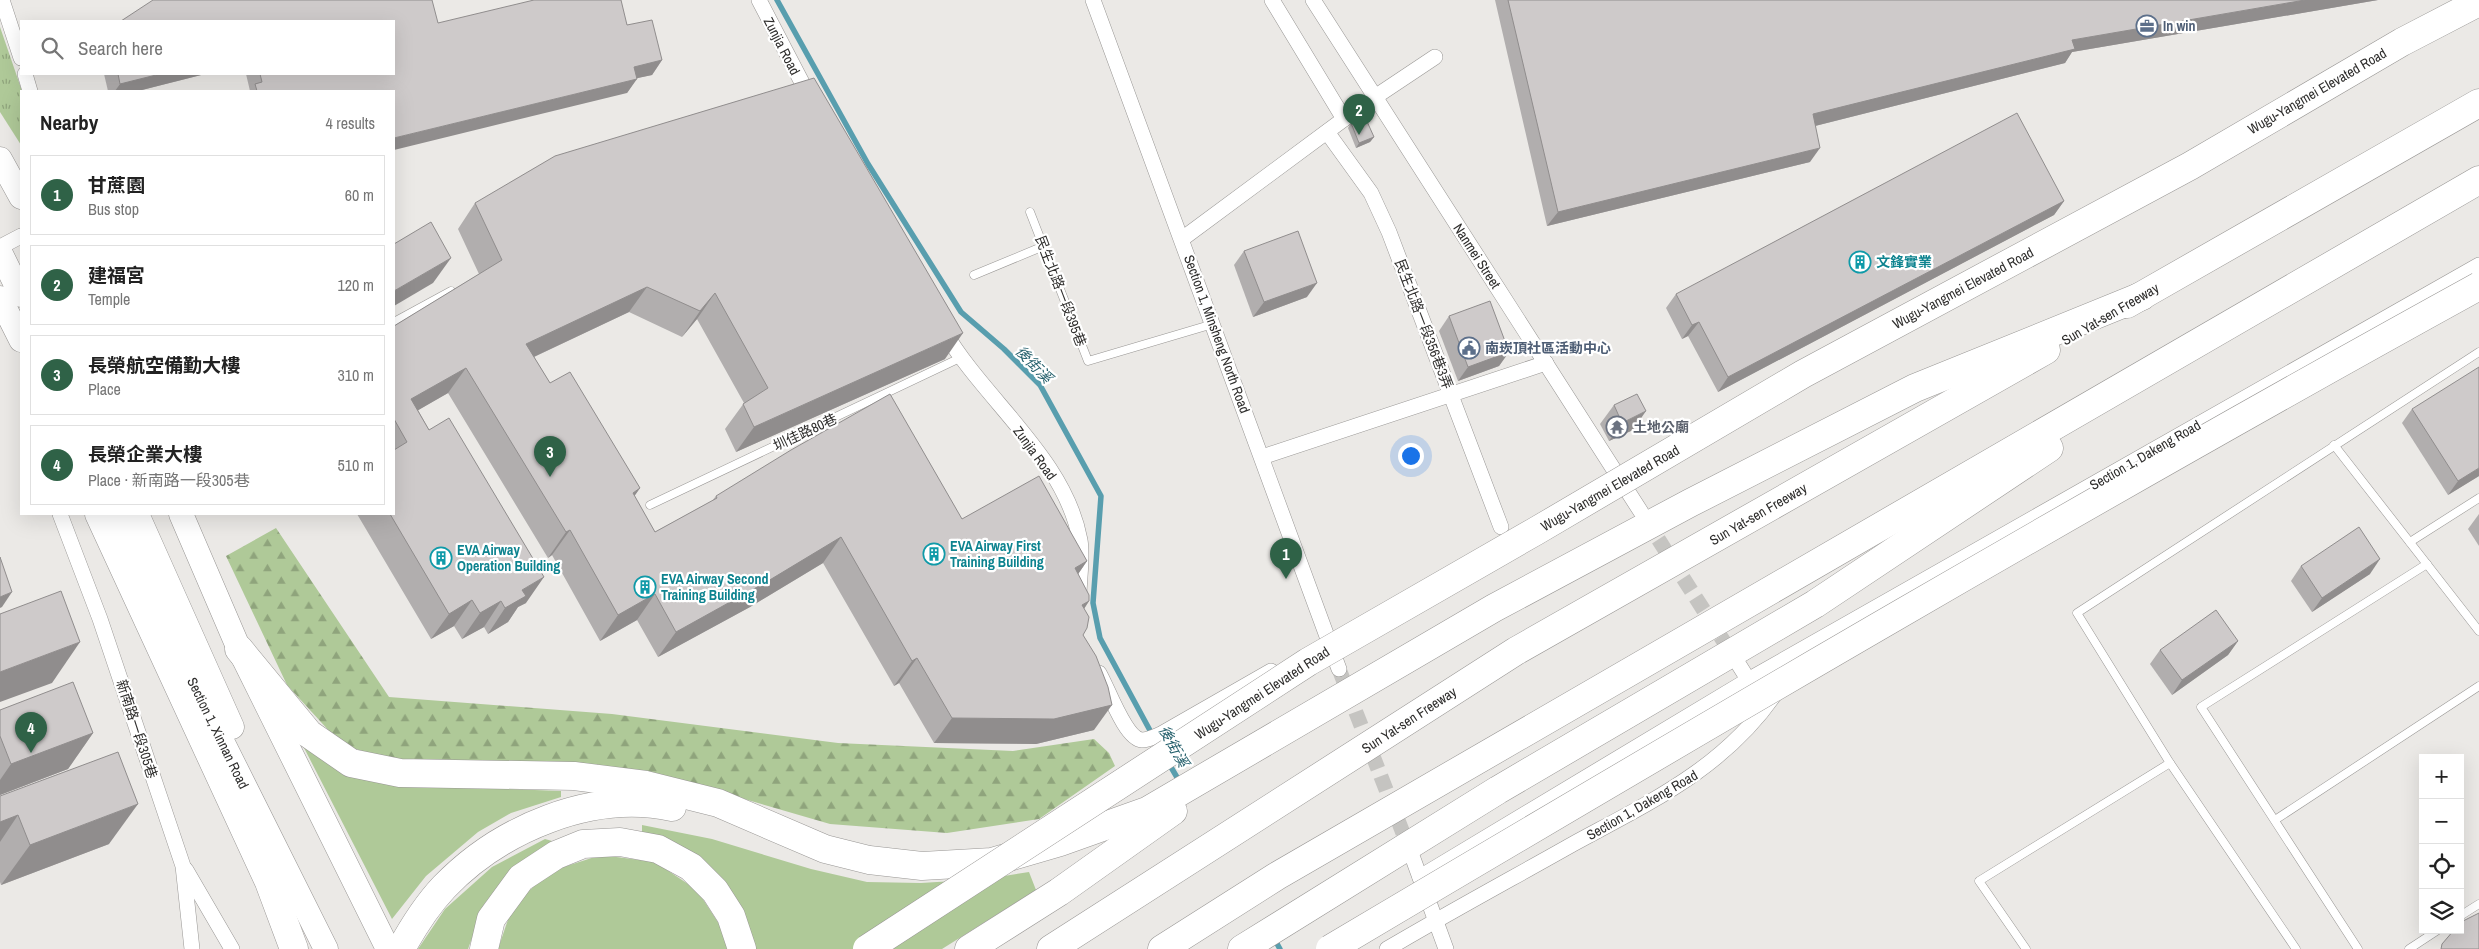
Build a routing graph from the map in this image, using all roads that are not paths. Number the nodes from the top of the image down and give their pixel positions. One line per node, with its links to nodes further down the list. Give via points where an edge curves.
1 (2, 0): 7 (street)
2 (758, 0): 13 (street, Zunjia Road)
3 (1093, 0): 21 (street, Section 1, Minsheng North Road)
4 (1272, 0): 14 (street)
5 (1313, 0): 11 (street, Nanmei Street)
6 (2479, 2): 87 (highway, Wugu-Yangmei Elevated Road, bridge, via 2402,42 2190,166 1803,374 1308,662)
7 (20, 55)
8 (1435, 57): 11 (street)
9 (26, 75): 10 (street)
10 (30, 90)
11 (1375, 97): 14 (street); 39 (street, Nanmei Street)
12 (2479, 103): 31 (highway, Sun Yat-sen Freeway)
13 (818, 114)
14 (1344, 119): 15 (street)
15 (1327, 132): 21 (street); 40 (street, 民生北路一段356巷3弄, via 1371,193)
16 (0, 159): 18 (main road)
17 (2479, 180): 30 (highway)
18 (20, 195)
19 (1030, 212): 22 (lane, 民生北路一段395巷)
20 (20, 237): 23 (street)
21 (1182, 239): 35 (street, Section 1, Minsheng North Road)
22 (1044, 246): 26 (lane); 35 (lane, 民生北路一段395巷, via 1088,361)
23 (0, 250): 25 (main road); 29 (main road)
24 (2479, 265): 57 (street, Section 1, Dakeng Road)
25 (20, 271)
26 (974, 275)
27 (2479, 286): 92 (highway, bridge, via 2228,424 1725,715)
28 (457, 288): 34 (lane)
29 (20, 293)
30 (2279, 295): 90 (highway, via 1277,876); 91 (highway, via 1815,604 1498,790)
31 (2142, 296): 67 (highway, via 1916,388 1829,432 1494,608); 89 (highway, Sun Yat-sen Freeway, via 1516,651)
32 (0, 298): 36 (main road)
33 (935, 316): 38 (street, Zunjia Road)
34 (395, 321)
35 (1213, 324): 42 (street, Section 1, Minsheng North Road)
36 (20, 338)
37 (2479, 352): 41 (lane)
38 (960, 358): 44 (lane, 圳佳路80巷); 54 (street, Zunjia Road, via 1047,465 1072,507 1080,542)
39 (1546, 363): 40 (street); 45 (street, Nanmei Street)
40 (1450, 395): 42 (street); 51 (street, 民生北路一段356巷3弄)
41 (2334, 445): 52 (lane); 66 (lane, via 2077,613)
42 (1262, 457): 56 (street, Section 1, Minsheng North Road)
43 (2479, 498): 52 (lane)
44 (650, 505)
45 (1641, 512)
46 (60, 515): 71 (street, 新南路一段305巷, via 100,618)
47 (99, 515): 64 (highway)
48 (118, 515): 81 (main road, Section 1, Xinnan Road, via 203,703)
49 (137, 515): 82 (main road, Section 1, Xinnan Road, via 255,780)
50 (181, 515): 58 (main road)
51 (1501, 528)
52 (2410, 542): 53 (lane)
53 (2428, 564): 55 (lane); 69 (lane, via 2201,706)
54 (1080, 614)
55 (2479, 631)
56 (1328, 638): 59 (street, via 1161,734 1143,740 1133,737 1124,725); 61 (street, Section 1, Minsheng North Road)
57 (1811, 644): 62 (street, Section 1, Dakeng Road); 65 (street, Section 1, Dakeng Road)
58 (239, 649): 68 (highway, via 309,734 351,762 400,773 574,776 646,785 718,803); 83 (main road)
59 (1092, 659)
60 (1739, 665): 62 (street)
61 (1339, 669)
62 (1748, 680): 65 (street); 72 (street, Section 1, Dakeng Road)
63 (2479, 686): 69 (lane)
64 (182, 694): 79 (highway, via 269,882); 80 (highway, via 198,712)
65 (1766, 707): 75 (street, Section 1, Dakeng Road, via 1728,750 1658,798)
66 (2170, 763): 95 (lane, via 1979,881); 96 (lane)
67 (1227, 765): 68 (highway, via 1147,811 992,862 922,866 869,860 825,849); 88 (highway, via 1168,815 1059,892)
68 (740, 814): 84 (highway, via 630,803 550,818 500,842 460,871 429,904)
69 (2275, 820): 97 (lane)
70 (1411, 853): 72 (street)
71 (183, 866): 77 (street, 新南路一段305巷); 78 (street)
72 (1420, 877): 75 (street)
73 (2479, 904): 74 (lane)
74 (2464, 913)
75 (1436, 920): 93 (street, Section 1, Dakeng Road); 94 (street)
76 (2432, 934): 98 (lane)
77 (192, 949)
78 (232, 949)
79 (294, 949)
80 (314, 949)
81 (326, 949)
82 (341, 949)
83 (388, 949)
84 (401, 949)
85 (484, 949): 86 (highway, via 491,919 521,878 556,855 582,844 620,842 658,849 691,867 715,891 730,916)
86 (742, 949)
87 (867, 949)
88 (969, 949)
89 (1051, 949)
90 (1162, 949)
91 (1242, 949)
92 (1330, 949)
93 (1387, 949)
94 (1446, 949)
95 (2026, 949)
96 (2296, 949)
97 (2358, 949)
98 (2409, 949)

